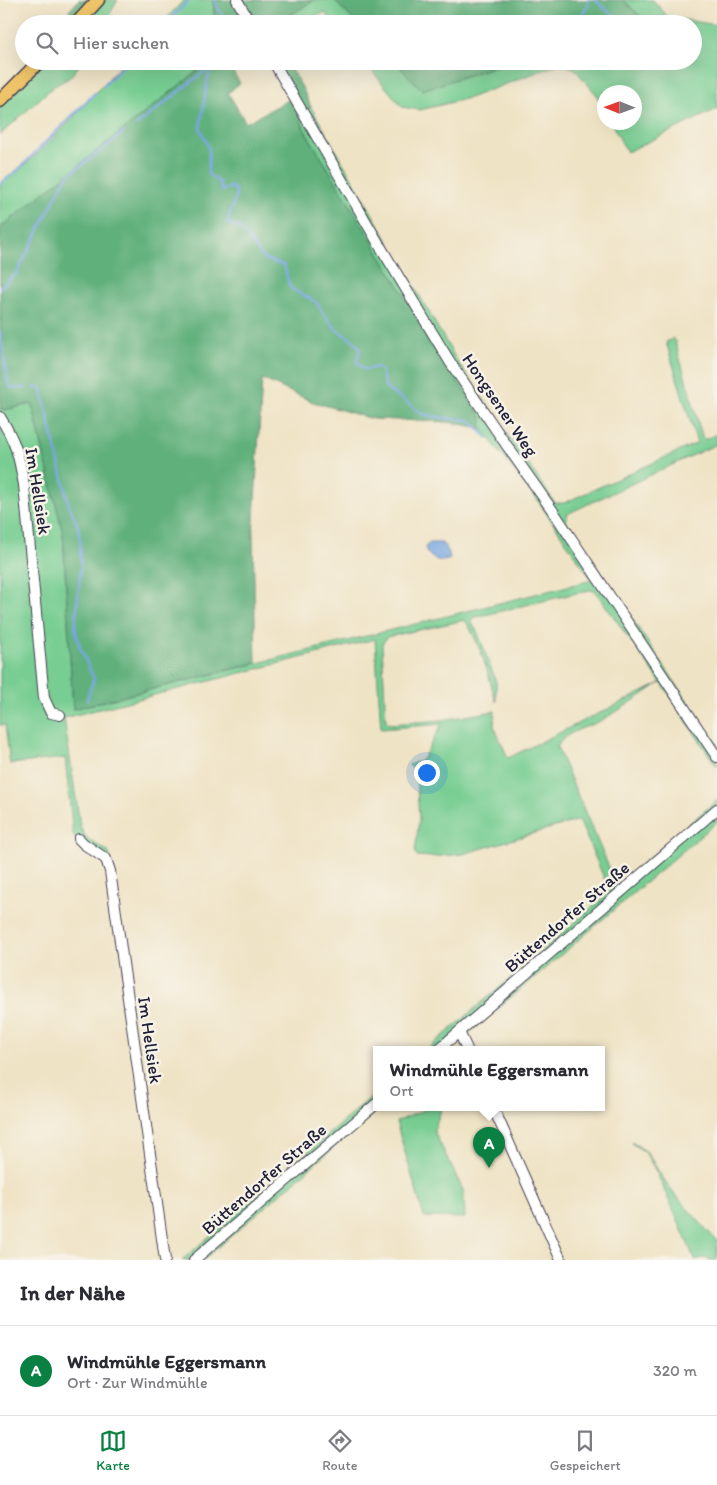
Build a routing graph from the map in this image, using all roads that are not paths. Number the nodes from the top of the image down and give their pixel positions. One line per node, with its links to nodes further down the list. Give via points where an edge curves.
1 (98, 0): 3 (main road)
2 (237, 0): 4 (street)
3 (84, 15)
4 (246, 15)
5 (31, 70): 7 (main road)
6 (278, 70): 10 (street, Hongsener Weg, via 450,362)
7 (0, 101)
8 (0, 417): 9 (street, Im Hellsiek, via 11,434 24,485 44,698 51,713)
9 (60, 715)
10 (717, 757)
11 (717, 809): 13 (street, Büttendorfer Straße)
12 (79, 839): 18 (street, Im Hellsiek, via 106,859 110,871)
13 (459, 1032): 14 (street, Büttendorfer Straße); 15 (street)
14 (443, 1046)
15 (466, 1046)
16 (373, 1107): 19 (street, Büttendorfer Straße)
17 (495, 1111): 20 (street)
18 (164, 1260)
19 (194, 1260)
20 (561, 1260)

